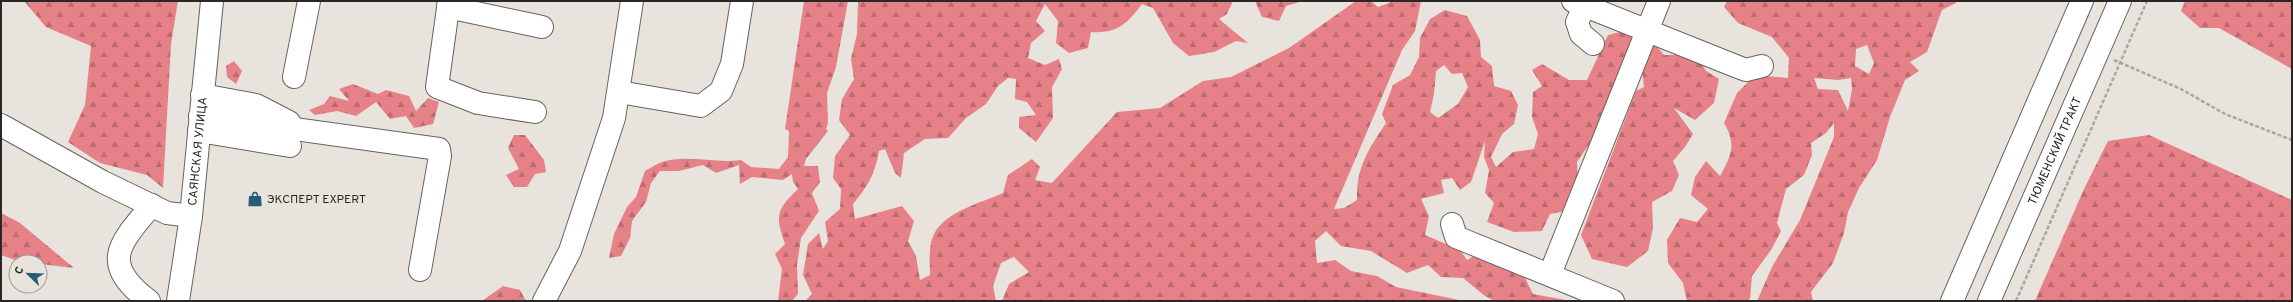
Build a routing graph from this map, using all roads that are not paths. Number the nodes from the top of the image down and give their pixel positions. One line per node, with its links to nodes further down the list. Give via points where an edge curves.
1 (212, 1): 17 (main road, САЯНСКАЯ УЛИЦА)
2 (308, 1): 14 (main road)
3 (632, 1): 15 (main road)
4 (742, 1): 15 (main road, via 732,64 721,91 701,106)
5 (1658, 1): 11 (main road)
6 (2082, 1): 29 (main road)
7 (2120, 1): 30 (main road, ТЮМЕНСКИЙ ТРАКТ)
8 (1579, 3): 11 (main road); 12 (main road, via 1577,22 1581,34)
9 (448, 4): 10 (main road); 16 (main road, via 437,87 478,103)
10 (542, 27)
11 (1647, 31): 13 (main road, via 1746,70); 24 (main road)
12 (1593, 44)
13 (1762, 66)
14 (294, 77)
15 (619, 92): 27 (main road, via 614,118 570,251)
16 (535, 112)
17 (201, 114): 19 (main road); 21 (main road, САЯНСКАЯ УЛИЦА); 23 (main road, via 256,105 306,131 439,149 440,156)
18 (1, 125): 20 (main road, via 103,182)
19 (290, 146)
20 (152, 205): 21 (main road, via 167,213); 25 (main road, via 120,246 119,268 137,292)
21 (191, 216): 26 (main road, САЯНСКАЯ УЛИЦА)
22 (1452, 224): 24 (main road, via 1456,237)
23 (420, 270)
24 (1550, 274): 28 (main road)
25 (149, 301)
26 (178, 301)
27 (544, 301)
28 (1613, 301)
29 (1952, 301)
30 (1989, 301)

